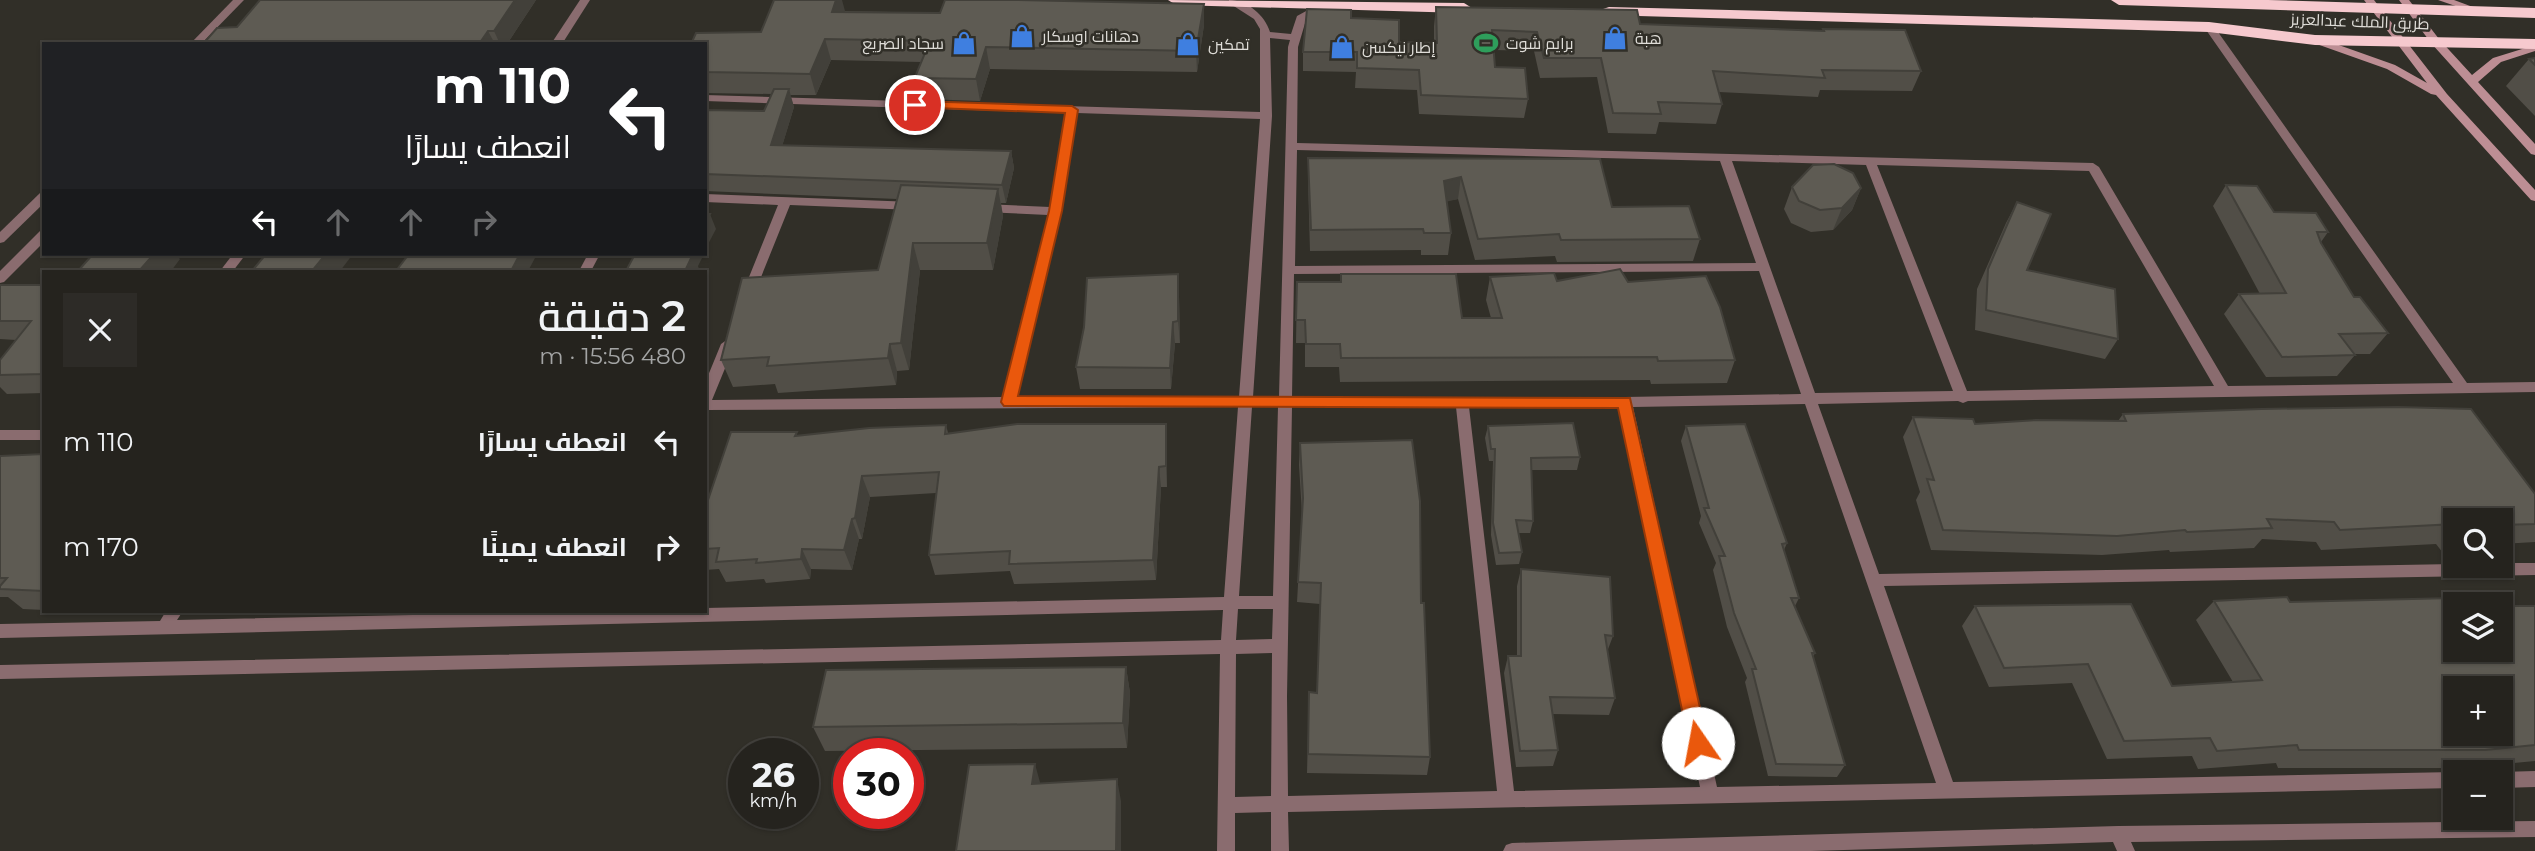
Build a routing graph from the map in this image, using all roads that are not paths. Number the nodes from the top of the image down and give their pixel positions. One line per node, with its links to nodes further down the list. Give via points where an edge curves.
1 (239, 0): 22 (street)
2 (585, 0): 23 (street)
3 (1176, 0): 7 (highway)
4 (2119, 0): 11 (highway, طريق الملك عبدالعزيز)
5 (2350, 0): 11 (main road)
6 (2443, 0): 14 (main road)
7 (1233, 1): 8 (highway); 17 (street, via 1258,17)
8 (1327, 4): 12 (highway); 18 (street, via 1301,18)
9 (2371, 4): 10 (highway, طريق الملك عبدالعزيز); 11 (highway, طريق الملك عبدالعزيز); 20 (main road)
10 (2407, 4): 14 (highway, طريق الملك عبدالعزيز); 21 (main road)
11 (2326, 6)
12 (1479, 8)
13 (1589, 11): 16 (highway, طريق الملك عبدالعزيز)
14 (2484, 11): 15 (highway, طريق الملك عبدالعزيز)
15 (2535, 13)
16 (2209, 27): 19 (highway, طريق الملك عبدالعزيز); 50 (street)
17 (1266, 35): 18 (street); 29 (street)
18 (1295, 37): 30 (street)
19 (2315, 40): 20 (highway, طريق الملك عبدالعزيز); 26 (main road, via 2391,68)
20 (2398, 40): 21 (highway, طريق الملك عبدالعزيز); 26 (main road)
21 (2435, 41): 24 (highway, طريق الملك عبدالعزيز); 25 (main road)
22 (197, 42)
23 (557, 42)
24 (2535, 46): 25 (main road, via 2497,60)
25 (2472, 81): 31 (main road)
26 (2442, 96): 34 (main road)
27 (707, 98): 28 (street)
28 (1072, 110): 29 (street); 40 (street)
29 (1266, 116): 59 (street)
30 (1291, 146): 32 (street); 46 (street)
31 (2535, 151)
32 (1725, 158): 33 (street); 44 (street)
33 (1870, 161): 52 (street, via 2093,167); 54 (street)
34 (2535, 197)
35 (42, 198): 42 (street)
36 (707, 198): 37 (street)
37 (786, 201): 38 (street); 48 (street)
38 (934, 206)
39 (975, 208): 40 (street)
40 (1055, 211): 56 (street)
41 (42, 236): 47 (street)
42 (0, 239)
43 (238, 256): 45 (street)
44 (1765, 267): 46 (street); 55 (street)
45 (227, 270)
46 (1289, 270): 60 (street)
47 (0, 279)
48 (746, 301)
49 (736, 326): 53 (street)
50 (2462, 386): 51 (street); 52 (street)
51 (2535, 387)
52 (2224, 391): 54 (street)
53 (707, 398)
54 (1963, 398): 55 (street)
55 (1811, 399): 57 (street); 65 (street)
56 (1009, 402): 58 (street); 59 (street)
57 (1625, 402): 61 (street); 82 (street)
58 (707, 403)
59 (1244, 403): 60 (street); 67 (street)
60 (1284, 403): 61 (street); 66 (street)
61 (1462, 403): 83 (street)
62 (0, 435): 63 (street)
63 (42, 435)
64 (2535, 569): 65 (street)
65 (1875, 580): 81 (street)
66 (1282, 602): 67 (street); 75 (street)
67 (1230, 603): 68 (street); 76 (street)
68 (707, 612)
69 (174, 613): 73 (street)
70 (679, 613): 71 (street)
71 (624, 614): 72 (street)
72 (396, 616): 73 (street)
73 (164, 627): 74 (street)
74 (0, 631)
75 (1281, 646): 76 (street); 84 (street)
76 (1228, 647): 77 (street); 85 (street)
77 (0, 672)
78 (2535, 779): 80 (street)
79 (2443, 780): 81 (street)
80 (2513, 780)
81 (1948, 791): 82 (street)
82 (1710, 796): 83 (street)
83 (1506, 799): 84 (street)
84 (1280, 804): 85 (street); 90 (street)
85 (1225, 805): 89 (street)
86 (2535, 829): 87 (street)
87 (2122, 843): 88 (street)
88 (1841, 847): 91 (street)
89 (1226, 851)
90 (1280, 851)
91 (1511, 851)

